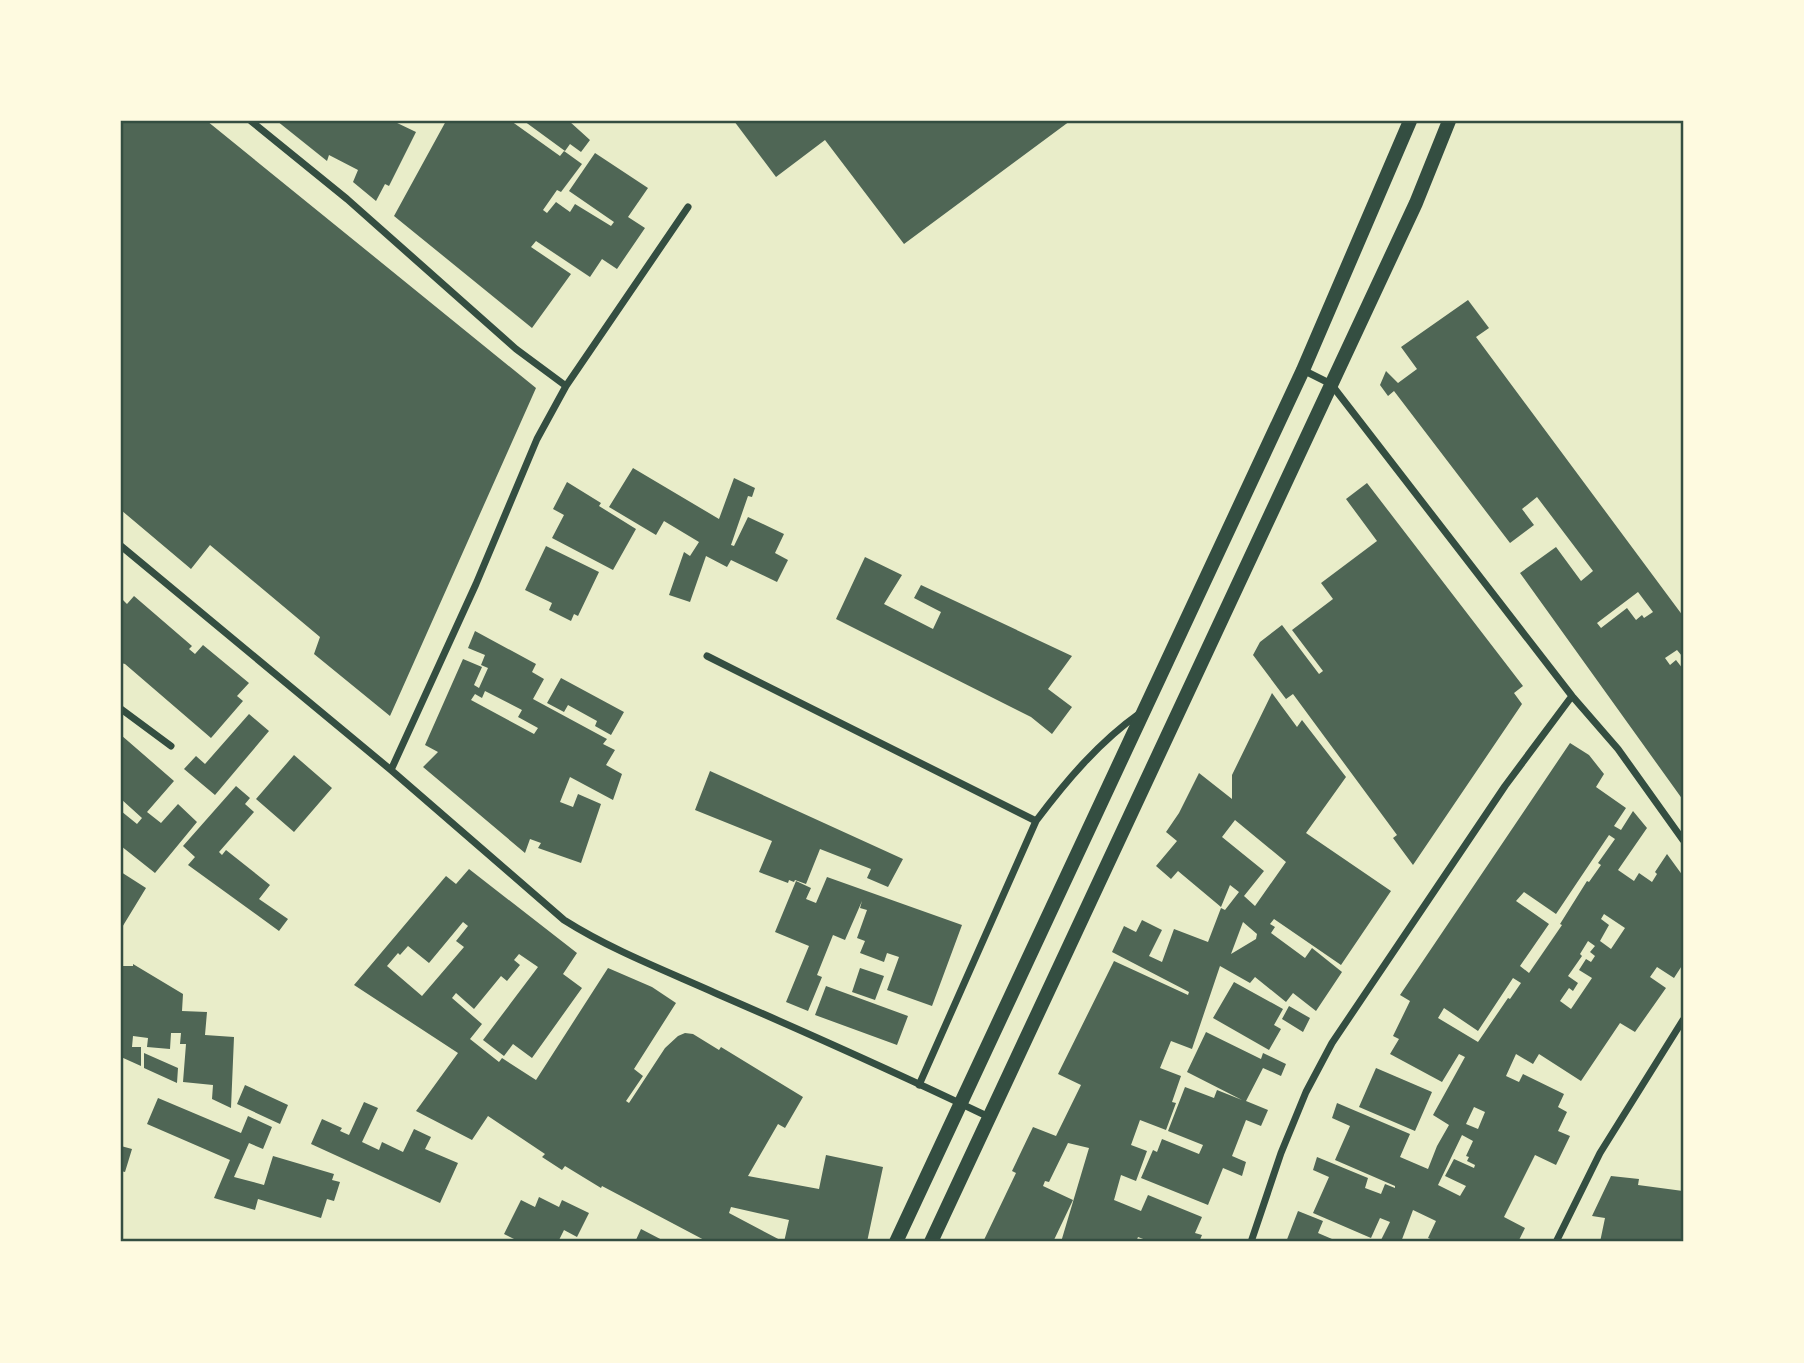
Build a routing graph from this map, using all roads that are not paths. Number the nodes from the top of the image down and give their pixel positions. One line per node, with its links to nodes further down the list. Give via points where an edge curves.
1 (251, 121): 7 (street, via 516,349)
2 (1410, 121): 5 (main road)
3 (1449, 121): 6 (main road)
4 (688, 207): 7 (street)
5 (1303, 370): 6 (street); 12 (main road)
6 (1331, 384): 10 (street); 20 (main road)
7 (566, 386): 14 (street, via 537,439)
8 (121, 546): 14 (street)
9 (706, 656): 15 (street)
10 (1572, 696): 16 (street, via 1618,749); 23 (street, via 1505,786 1332,1043 1281,1153)
11 (121, 709): 13 (street)
12 (1144, 711): 15 (street, via 1114,732); 19 (main road)
13 (171, 746)
14 (391, 770): 18 (street, via 526,889 581,931)
15 (1036, 821): 18 (street)
16 (1683, 840)
17 (1683, 1020): 24 (street, via 1600,1153)
18 (919, 1085): 19 (street)
19 (962, 1104): 20 (street); 21 (main road)
20 (989, 1117): 22 (main road)
21 (896, 1242)
22 (931, 1242)
23 (1251, 1242)
24 (1556, 1242)

